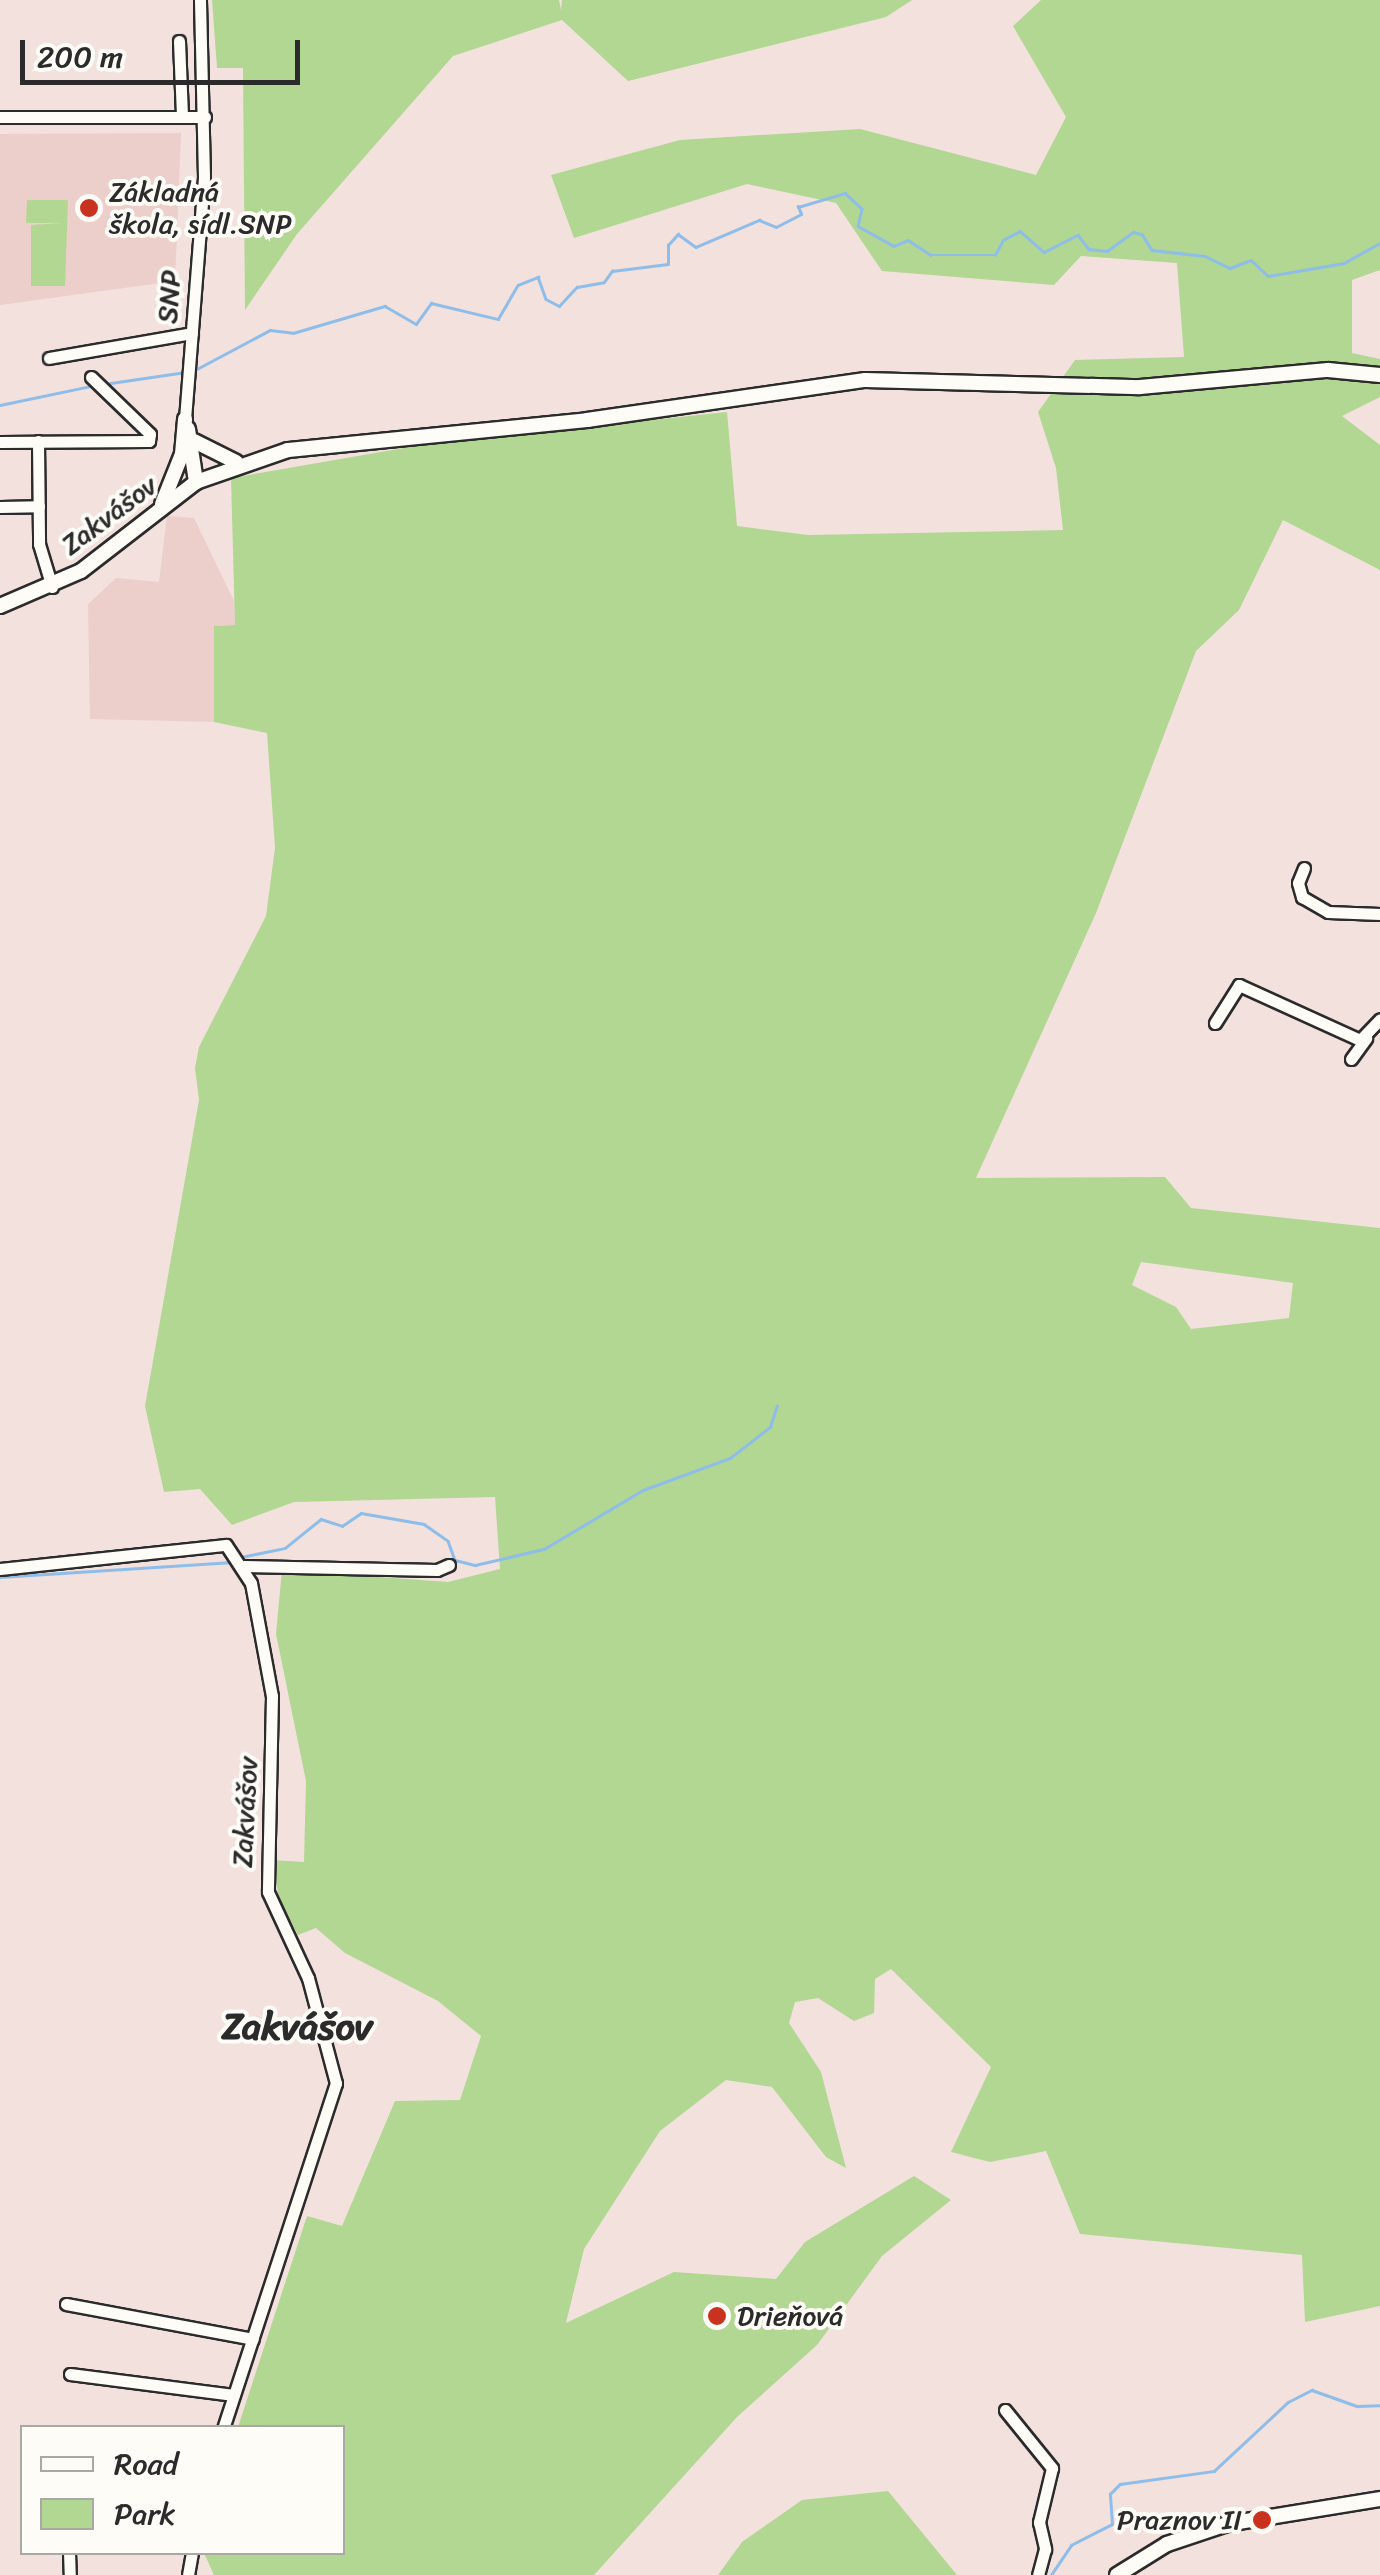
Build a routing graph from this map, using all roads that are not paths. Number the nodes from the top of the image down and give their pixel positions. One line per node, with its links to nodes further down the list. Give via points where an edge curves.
1 (200, 0): 5 (street, SNP)
2 (179, 41): 4 (street)
3 (0, 116): 4 (street)
4 (182, 116): 5 (street)
5 (205, 117): 6 (street, SNP)
6 (192, 333): 7 (street); 10 (street, SNP)
7 (49, 358)
8 (1380, 375): 15 (street, Zakvášov, via 1328,370 1140,387 922,380 799,384 586,420 288,450)
9 (91, 377): 12 (street, Zakvášov, via 150,434 149,441)
10 (185, 419): 11 (street); 14 (street)
11 (190, 437): 15 (street, via 208,454); 16 (street)
12 (38, 441): 13 (street, Zakvášov); 17 (street, Zakvášov)
13 (0, 442)
14 (182, 454): 16 (street); 19 (street)
15 (238, 462): 16 (street, Zakvášov)
16 (196, 482): 19 (street, Zakvášov)
17 (39, 506): 18 (street, Zakvášov); 20 (street, Zakvášov, via 40,544)
18 (0, 507)
19 (160, 510): 20 (street, Zakvášov)
20 (52, 587): 21 (street, Zakvášov)
21 (0, 606)
22 (1304, 868): 23 (street, via 1302,897 1328,912)
23 (1380, 914)
24 (1380, 1019): 26 (street)
25 (1215, 1023): 26 (street, via 1239,985)
26 (1366, 1038): 27 (street)
27 (1352, 1059)
28 (240, 1560): 29 (street); 30 (street, via 215,1545 117,1561); 32 (street, Zakvášov, via 263,1628 272,1696 268,1892 308,1978 336,2083)
29 (449, 1565)
30 (0, 1569)
31 (66, 2304): 32 (street)
32 (253, 2338): 34 (street, Zakvášov)
33 (70, 2374): 34 (street)
34 (234, 2395): 36 (street, Zakvášov)
35 (1005, 2410): 38 (street, via 1052,2468 1039,2522 1045,2550)
36 (225, 2425)
37 (1380, 2499): 39 (street, via 1227,2524 1167,2544)
38 (1038, 2575)
39 (1117, 2575)

